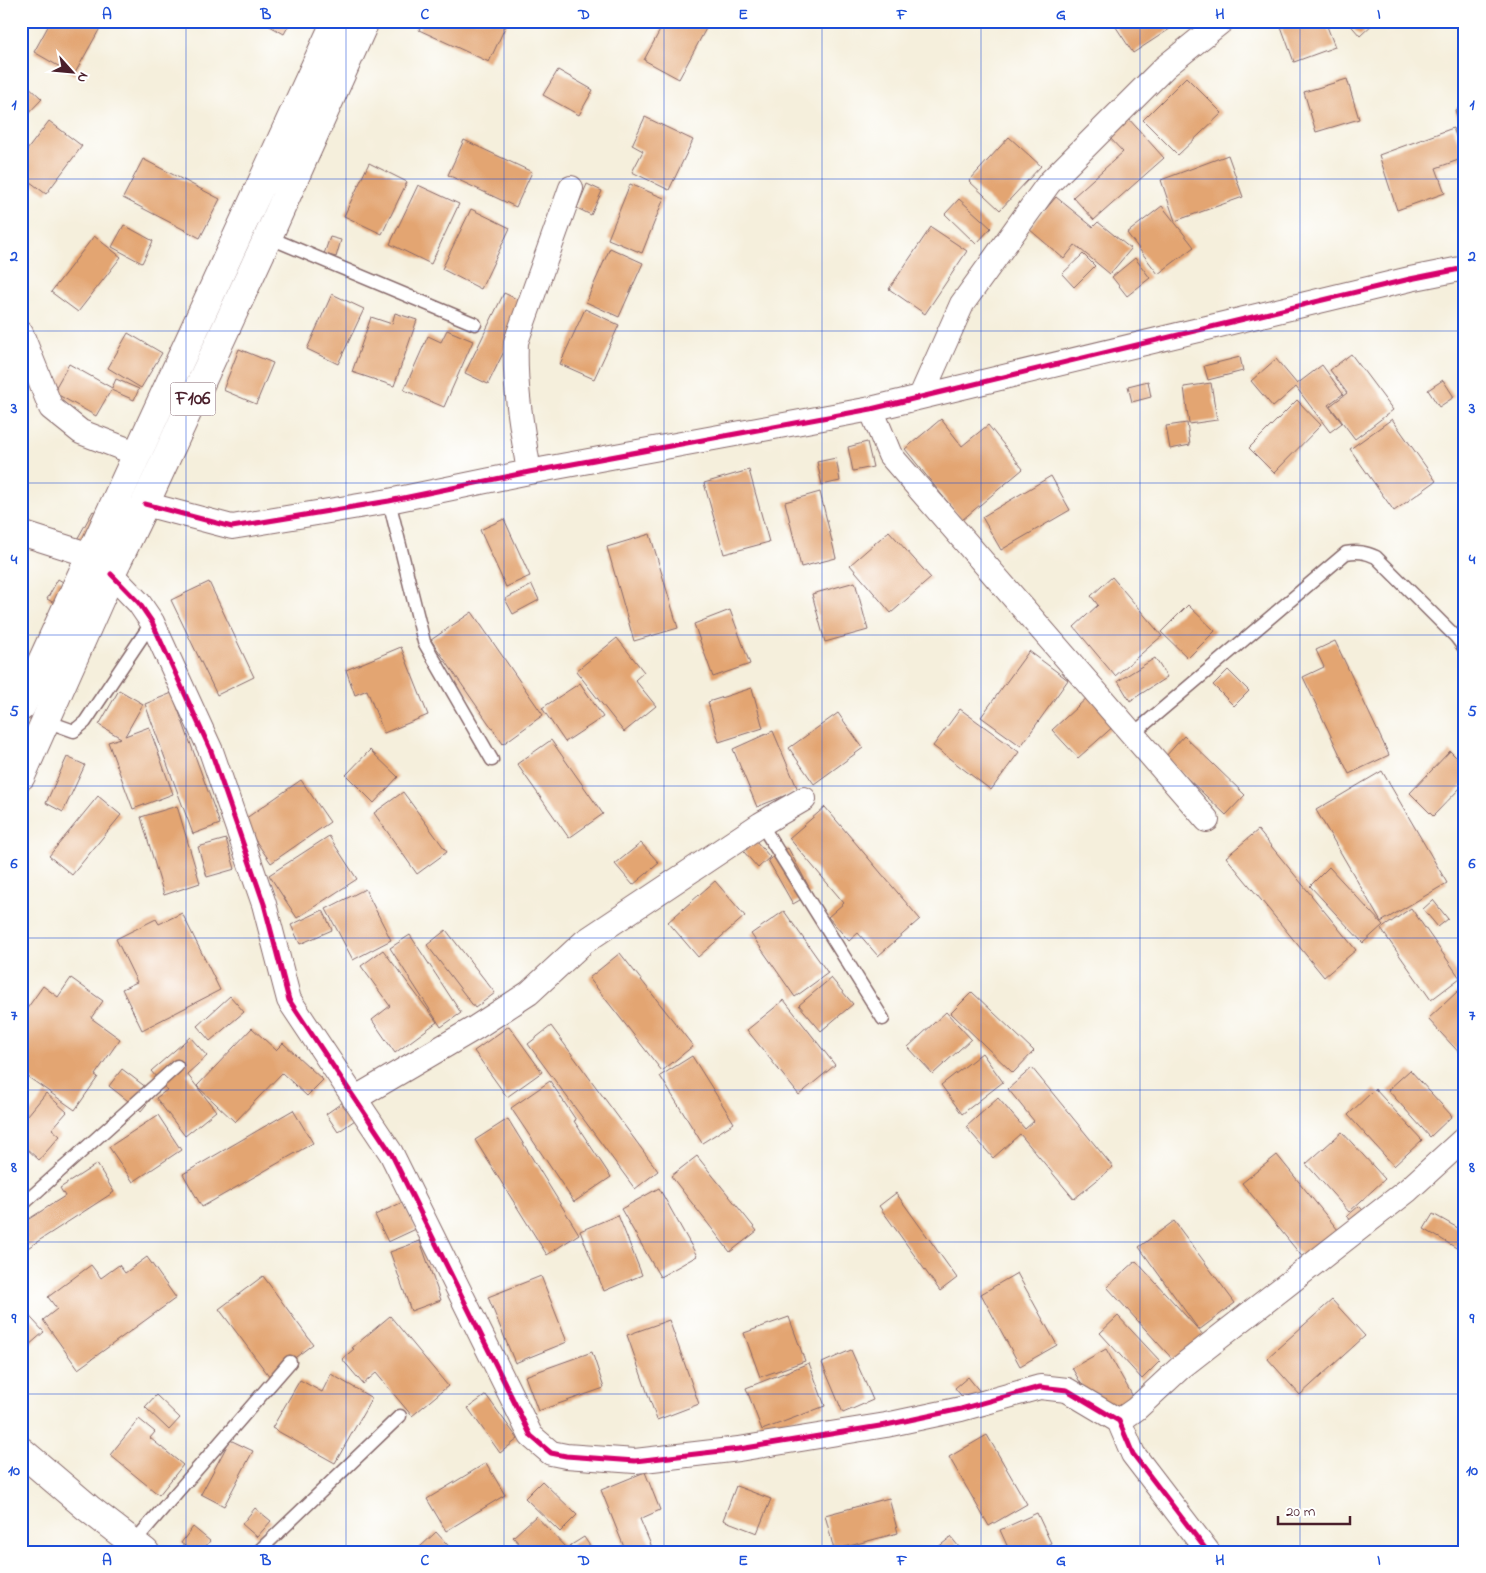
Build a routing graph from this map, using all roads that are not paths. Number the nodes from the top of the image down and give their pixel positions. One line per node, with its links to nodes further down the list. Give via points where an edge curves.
1 (365, 21): 5 (main road, F106)
2 (1222, 21): 9 (street, via 1165,67 1049,183 962,304)
3 (333, 22): 11 (main road, F106)
4 (571, 188): 12 (street, via 516,342 516,397)
5 (268, 237): 7 (lane); 14 (main road, F106)
6 (1465, 268): 9 (street)
7 (475, 324)
8 (21, 334): 11 (street, via 51,408 81,432)
9 (921, 396): 10 (street)
10 (871, 409): 12 (street); 22 (street, via 890,455)
11 (138, 454): 16 (main road, F106)
12 (529, 472): 13 (street)
13 (389, 501): 14 (street, via 232,527); 23 (lane, via 424,642)
14 (145, 504): 17 (main road, F106)
15 (21, 533): 16 (street)
16 (90, 555): 20 (main road, F106)
17 (111, 574): 18 (street); 21 (main road, F106)
18 (152, 622): 21 (lane, via 85,722 74,731); 30 (street, via 211,751 264,904 289,1000)
19 (1465, 649): 22 (lane, via 1376,557 1367,552 1346,553)
20 (21, 707)
21 (46, 722): 24 (main road, F106)
22 (1133, 734): 26 (street)
23 (492, 760)
24 (21, 776)
25 (804, 799): 27 (street)
26 (1207, 820)
27 (761, 824): 28 (lane); 30 (street, via 584,942 529,993)
28 (883, 1019)
29 (177, 1066): 32 (lane)
30 (354, 1099): 35 (street, via 391,1154 531,1436 550,1452 635,1460 738,1450 961,1410 1040,1387 1067,1390)
31 (1465, 1138): 35 (street, via 1408,1190 1180,1368)
32 (21, 1206)
33 (290, 1362): 37 (lane)
34 (400, 1416): 38 (lane)
35 (1119, 1421): 39 (street, via 1133,1454)
36 (21, 1451): 37 (main road)
37 (139, 1547)
38 (258, 1552)
39 (1208, 1552)

